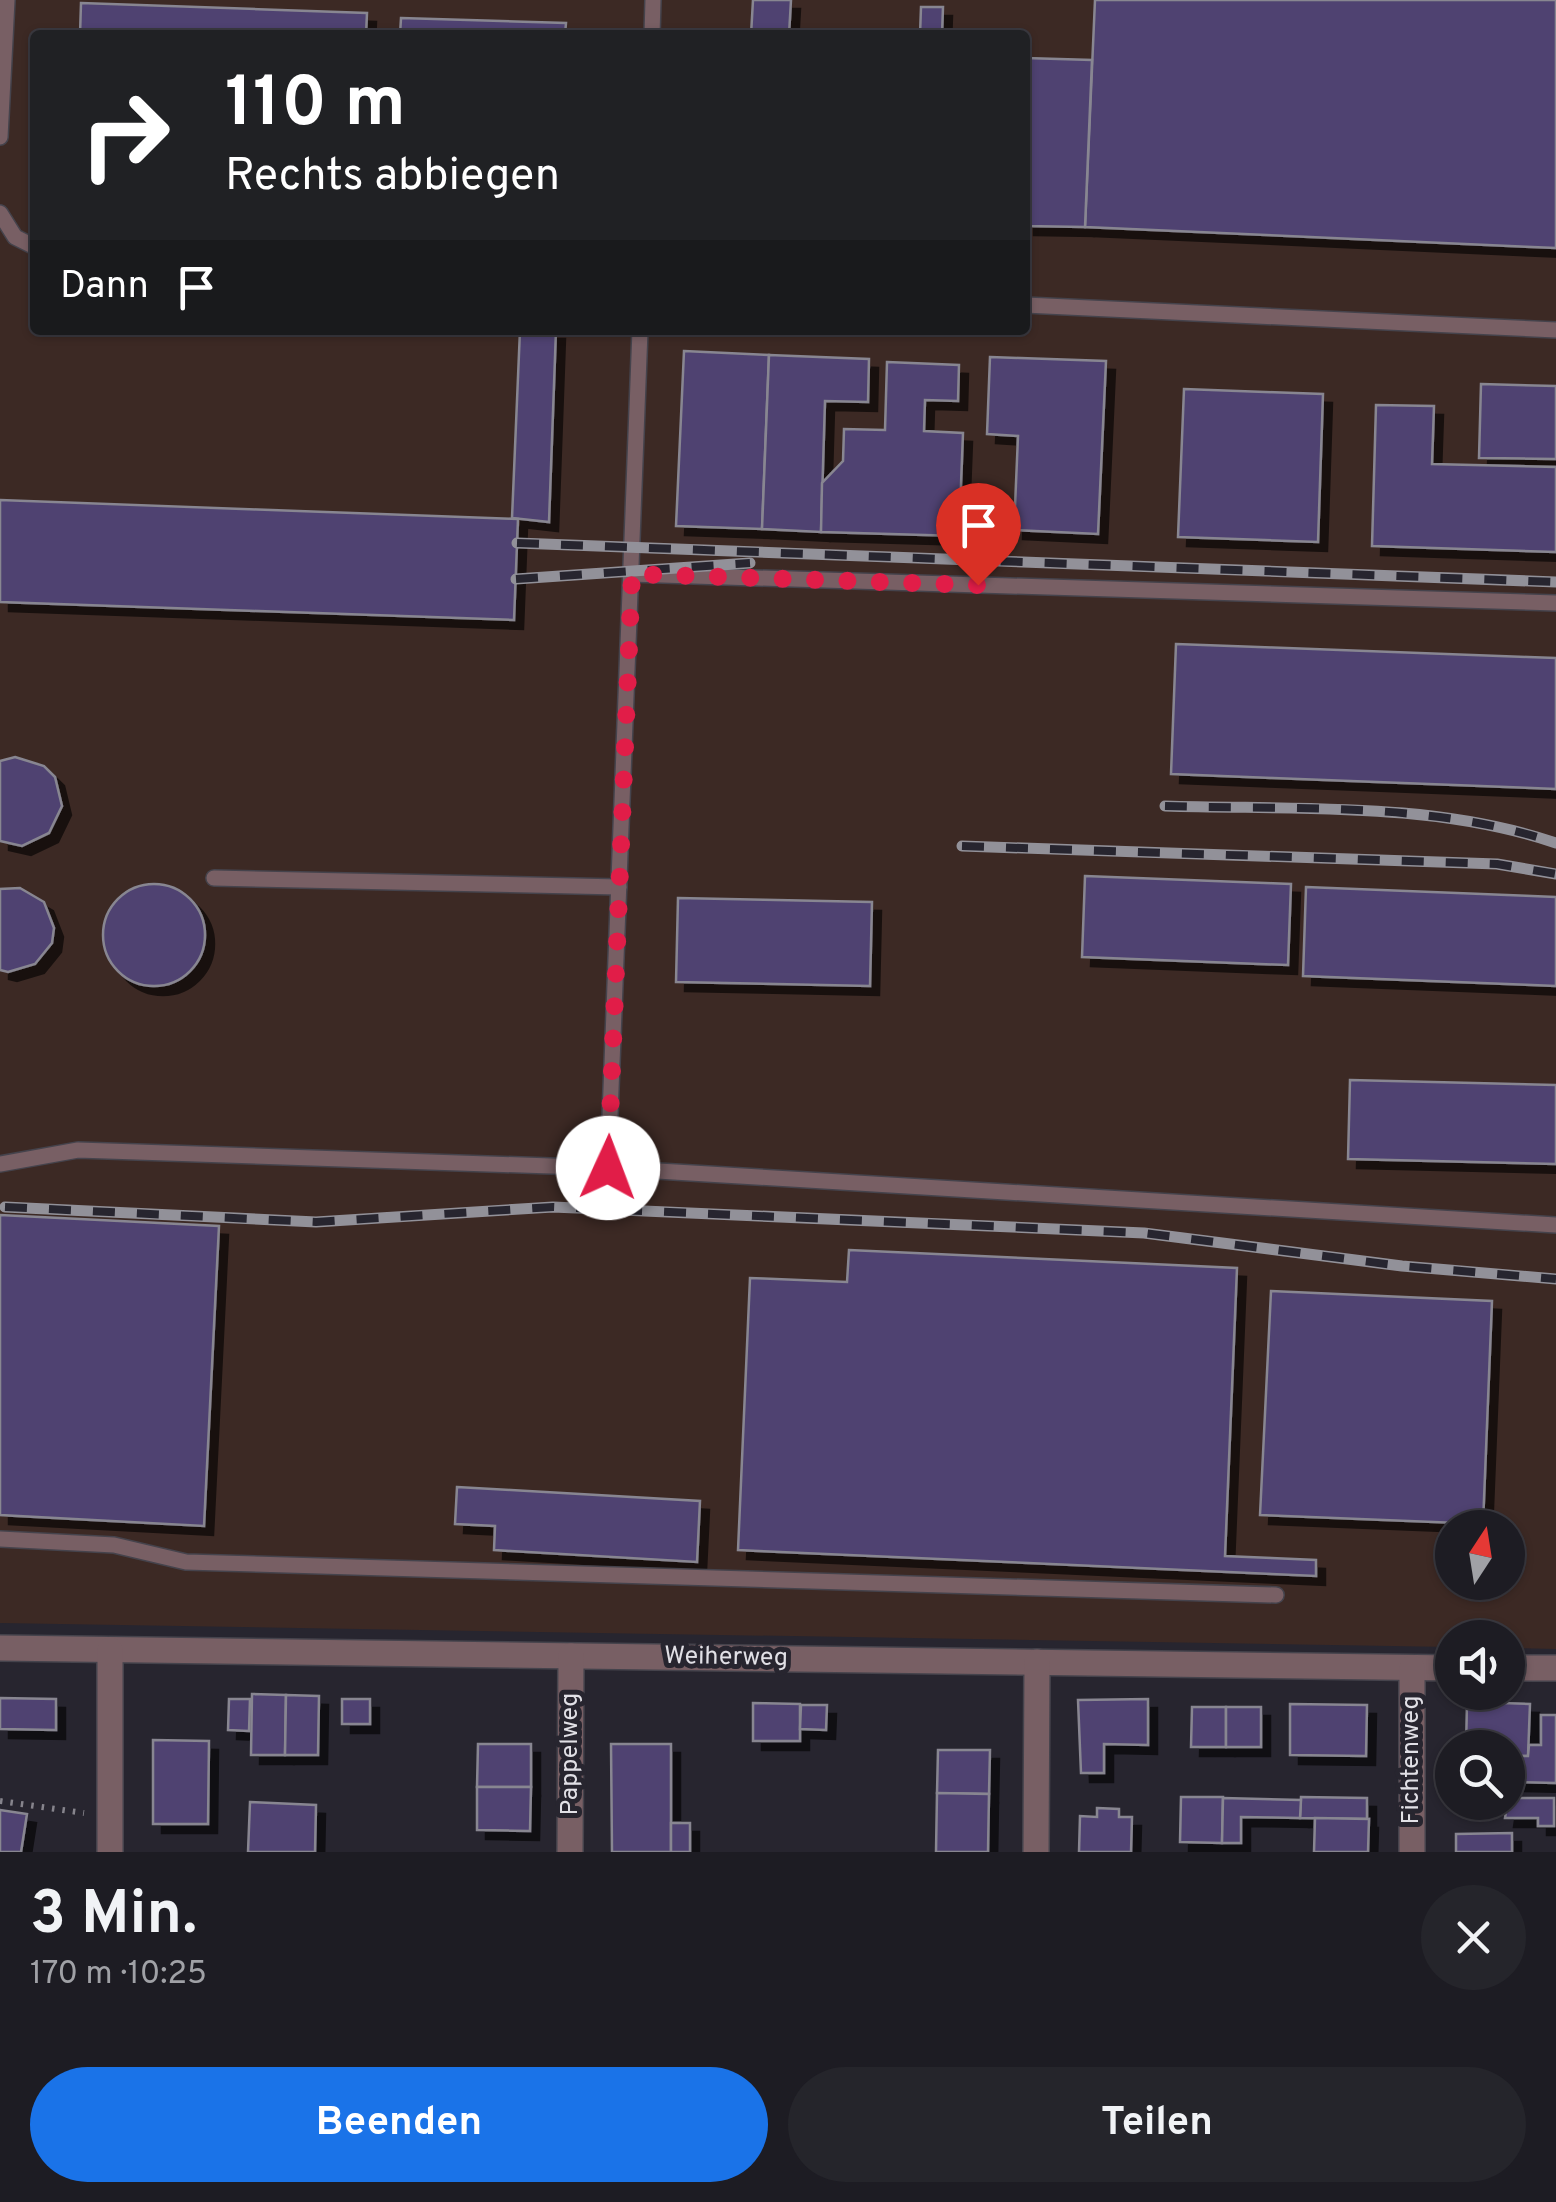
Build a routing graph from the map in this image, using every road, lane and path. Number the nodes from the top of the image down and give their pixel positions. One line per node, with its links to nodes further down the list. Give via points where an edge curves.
1 (7, 0): 4 (lane)
2 (653, 0): 3 (lane)
3 (652, 30)
4 (0, 137)
5 (0, 213): 6 (lane, via 15,237)
6 (30, 244)
7 (1030, 305): 8 (lane)
8 (1556, 330)
9 (640, 335): 10 (lane)
10 (632, 574): 11 (lane); 13 (lane)
11 (1556, 603)
12 (214, 878): 13 (lane)
13 (619, 887): 15 (lane)
14 (0, 1164): 15 (lane, via 78,1150)
15 (608, 1168): 16 (lane)
16 (1556, 1225)
17 (0, 1539): 18 (lane, via 114,1545 186,1562)
18 (1276, 1594)
19 (0, 1648): 20 (street, Weiherweg)
20 (110, 1650): 21 (street, Weiherweg); 28 (street)
21 (571, 1656): 22 (street, Weiherweg); 30 (street, Pappelweg)
22 (1037, 1662): 23 (street, Weiherweg); 31 (street)
23 (1412, 1668): 24 (street, Weiherweg); 32 (street, Fichtenweg)
24 (1435, 1668)
25 (1525, 1668): 26 (street)
26 (1556, 1668)
27 (0, 1801): 28 (path)
28 (110, 1816): 29 (street)
29 (110, 1852)
30 (570, 1852)
31 (1036, 1852)
32 (1412, 1852)

